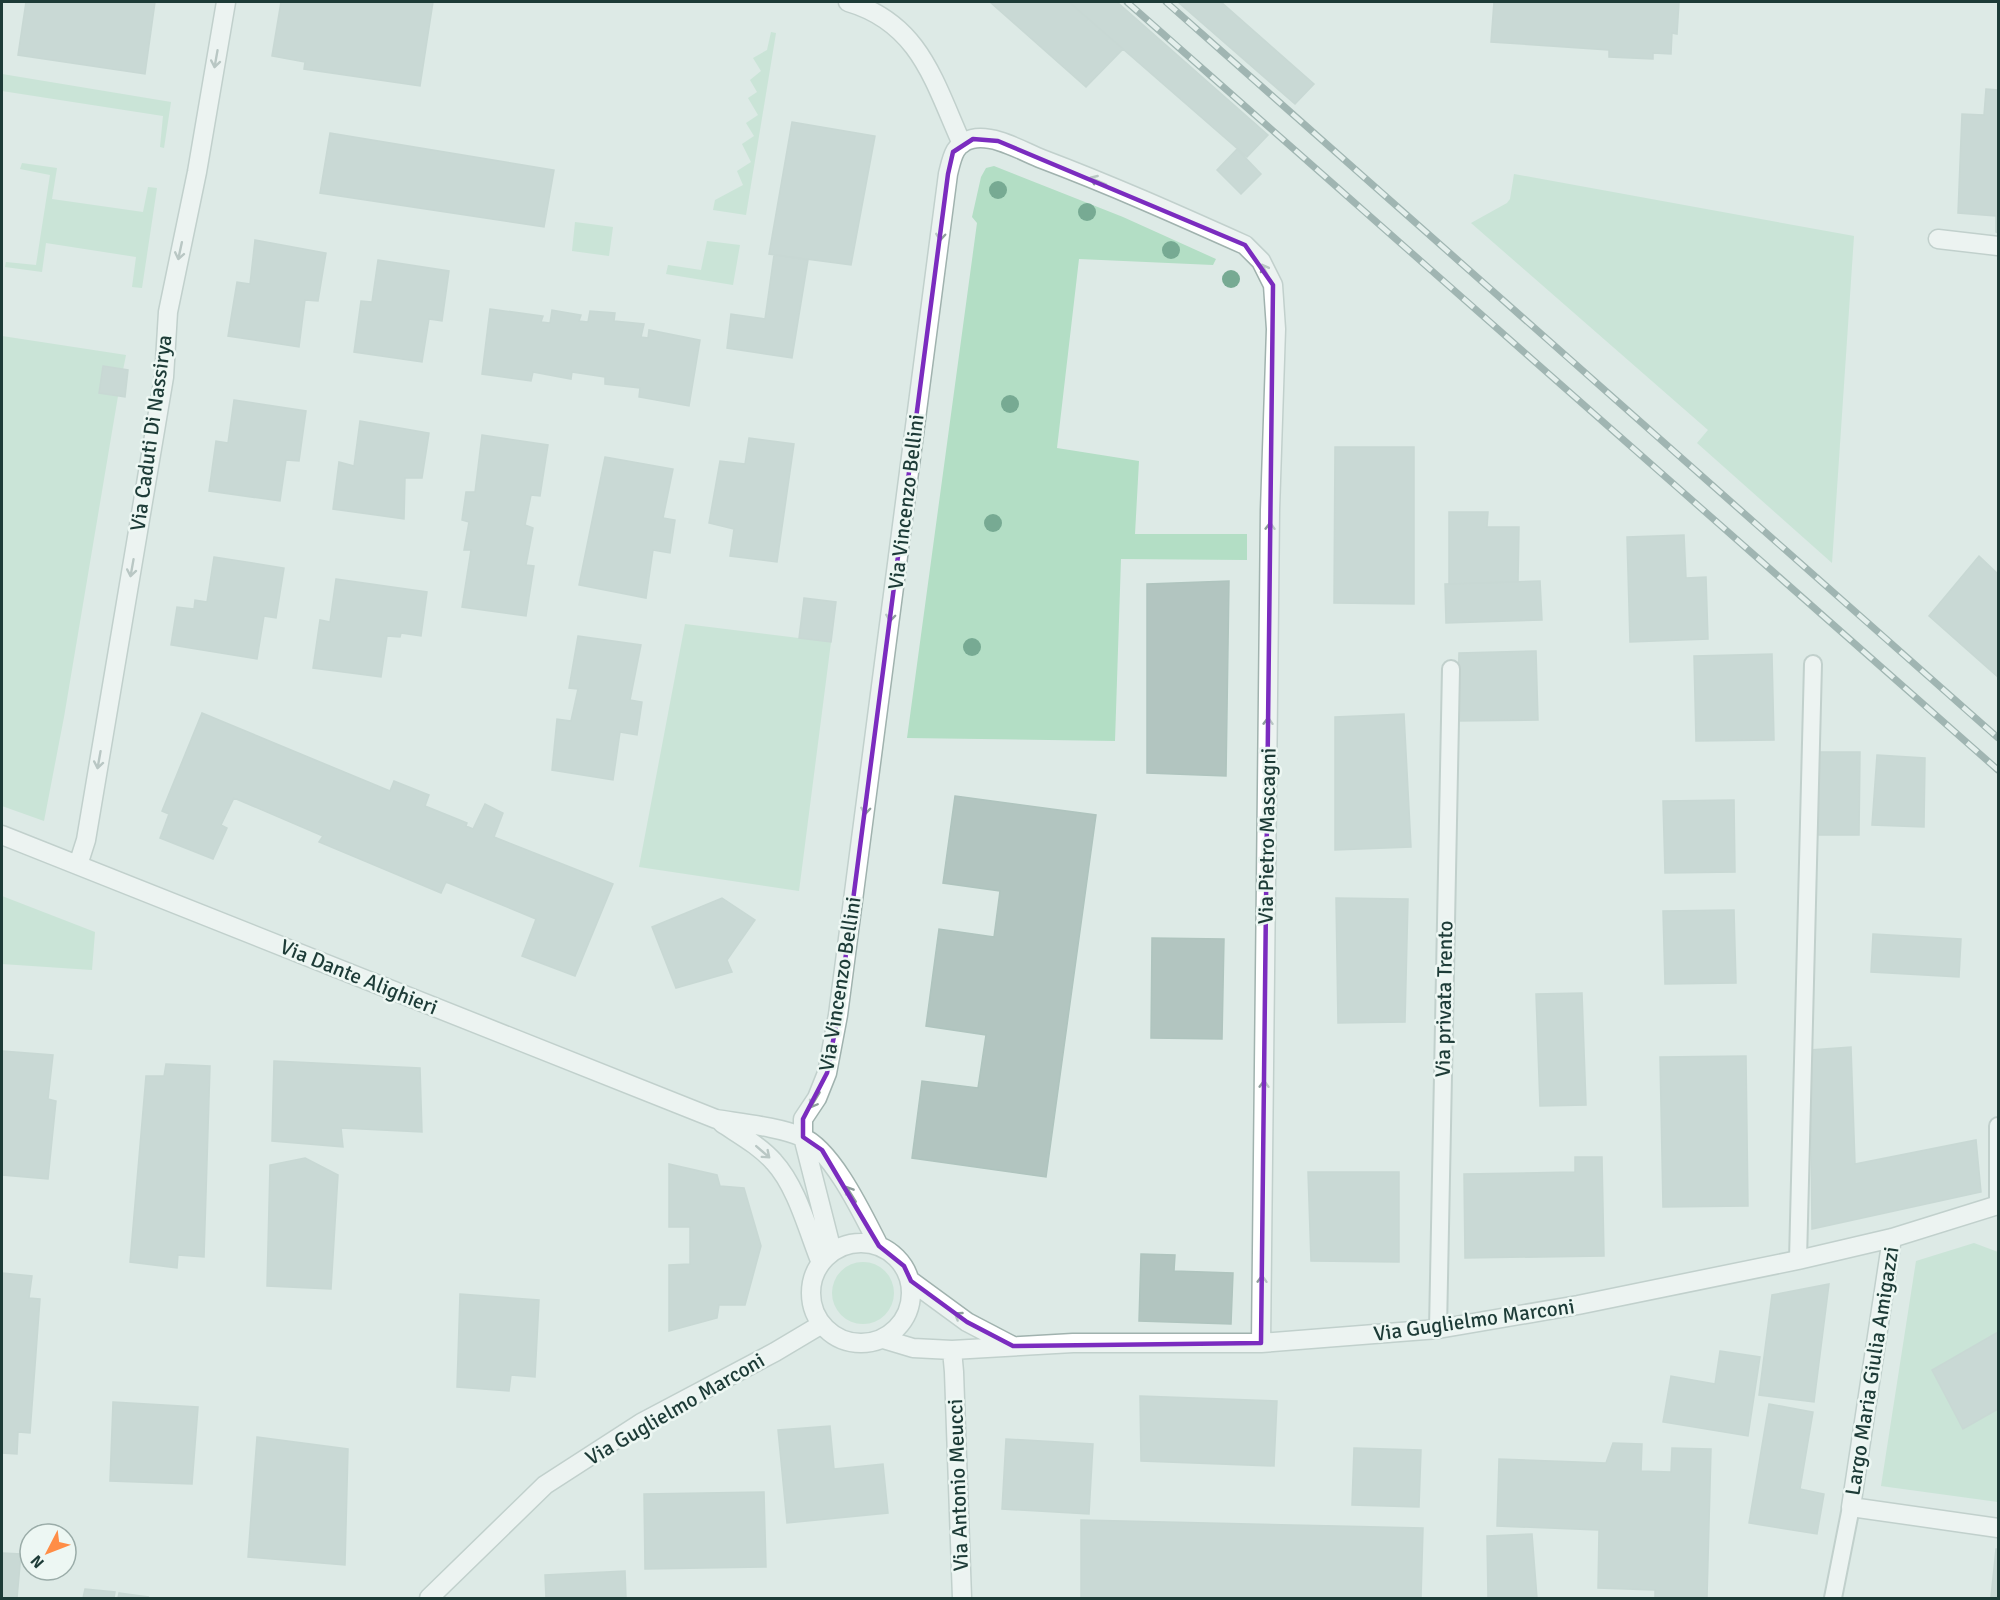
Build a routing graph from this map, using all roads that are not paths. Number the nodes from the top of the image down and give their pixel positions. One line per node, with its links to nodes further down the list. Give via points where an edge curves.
1 (226, 2): 9 (street, Via Caduti Di Nassirya, one-way to 9, via 168,312 164,377 86,840)
2 (848, 2): 3 (street, via 863,6 895,25 917,49)
3 (962, 144): 12 (street, Via Vincenzo Bellini, one-way to 12, via 953,152 944,199 838,1015 828,1073 803,1119); 22 (street, Via Pietro Mascagni, one-way to 3, via 1270,510 1276,329 1273,285 1261,261 1245,245 998,141 972,139)
4 (1938, 239): 5 (street)
5 (1998, 246)
6 (1813, 664): 17 (lane)
7 (1450, 669): 20 (lane, Via privata Trento)
8 (2, 835): 9 (street, Via Dante Alighieri)
9 (78, 865): 10 (street, Via Dante Alighieri)
10 (716, 1119): 12 (street, Via Dante Alighieri); 16 (street, Via Dante Alighieri, one-way to 16, via 776,1163)
11 (1998, 1126): 13 (lane)
12 (803, 1137): 15 (street, Via Dante Alighieri, one-way to 12, via 856,1201 822,1150); 16 (street, Via Vincenzo Bellini)
13 (1998, 1205): 14 (street, Largo Maria Giulia Amigazzi)
14 (1892, 1238): 17 (street, Via Guglielmo Marconi); 25 (street, Largo Maria Giulia Amigazzi)
15 (879, 1246): 16 (street, via 864,1242 847,1245); 18 (street, via 894,1254)
16 (826, 1257): 19 (street, via 813,1277 811,1294 813,1310)
17 (1798, 1260): 20 (street, Via Guglielmo Marconi)
18 (911, 1281): 21 (street, via 912,1299 907,1315); 23 (street, one-way to 18, via 967,1322)
19 (822, 1324): 21 (street, via 850,1342 866,1344); 27 (street, Via Guglielmo Marconi, via 641,1423 545,1485)
20 (1438, 1329): 22 (street, Via Guglielmo Marconi)
21 (883, 1339): 24 (street, Via Guglielmo Marconi, via 913,1348)
22 (1261, 1343): 23 (street, Via Guglielmo Marconi)
23 (1013, 1346): 24 (street, Via Guglielmo Marconi)
24 (952, 1350): 28 (street, Via Antonio Meucci)
25 (1851, 1507): 26 (street, Largo Maria Giulia Amigazzi); 29 (lane, Largo Maria Giulia Amigazzi)
26 (1998, 1528)
27 (429, 1599)
28 (962, 1599)
29 (1833, 1599)

